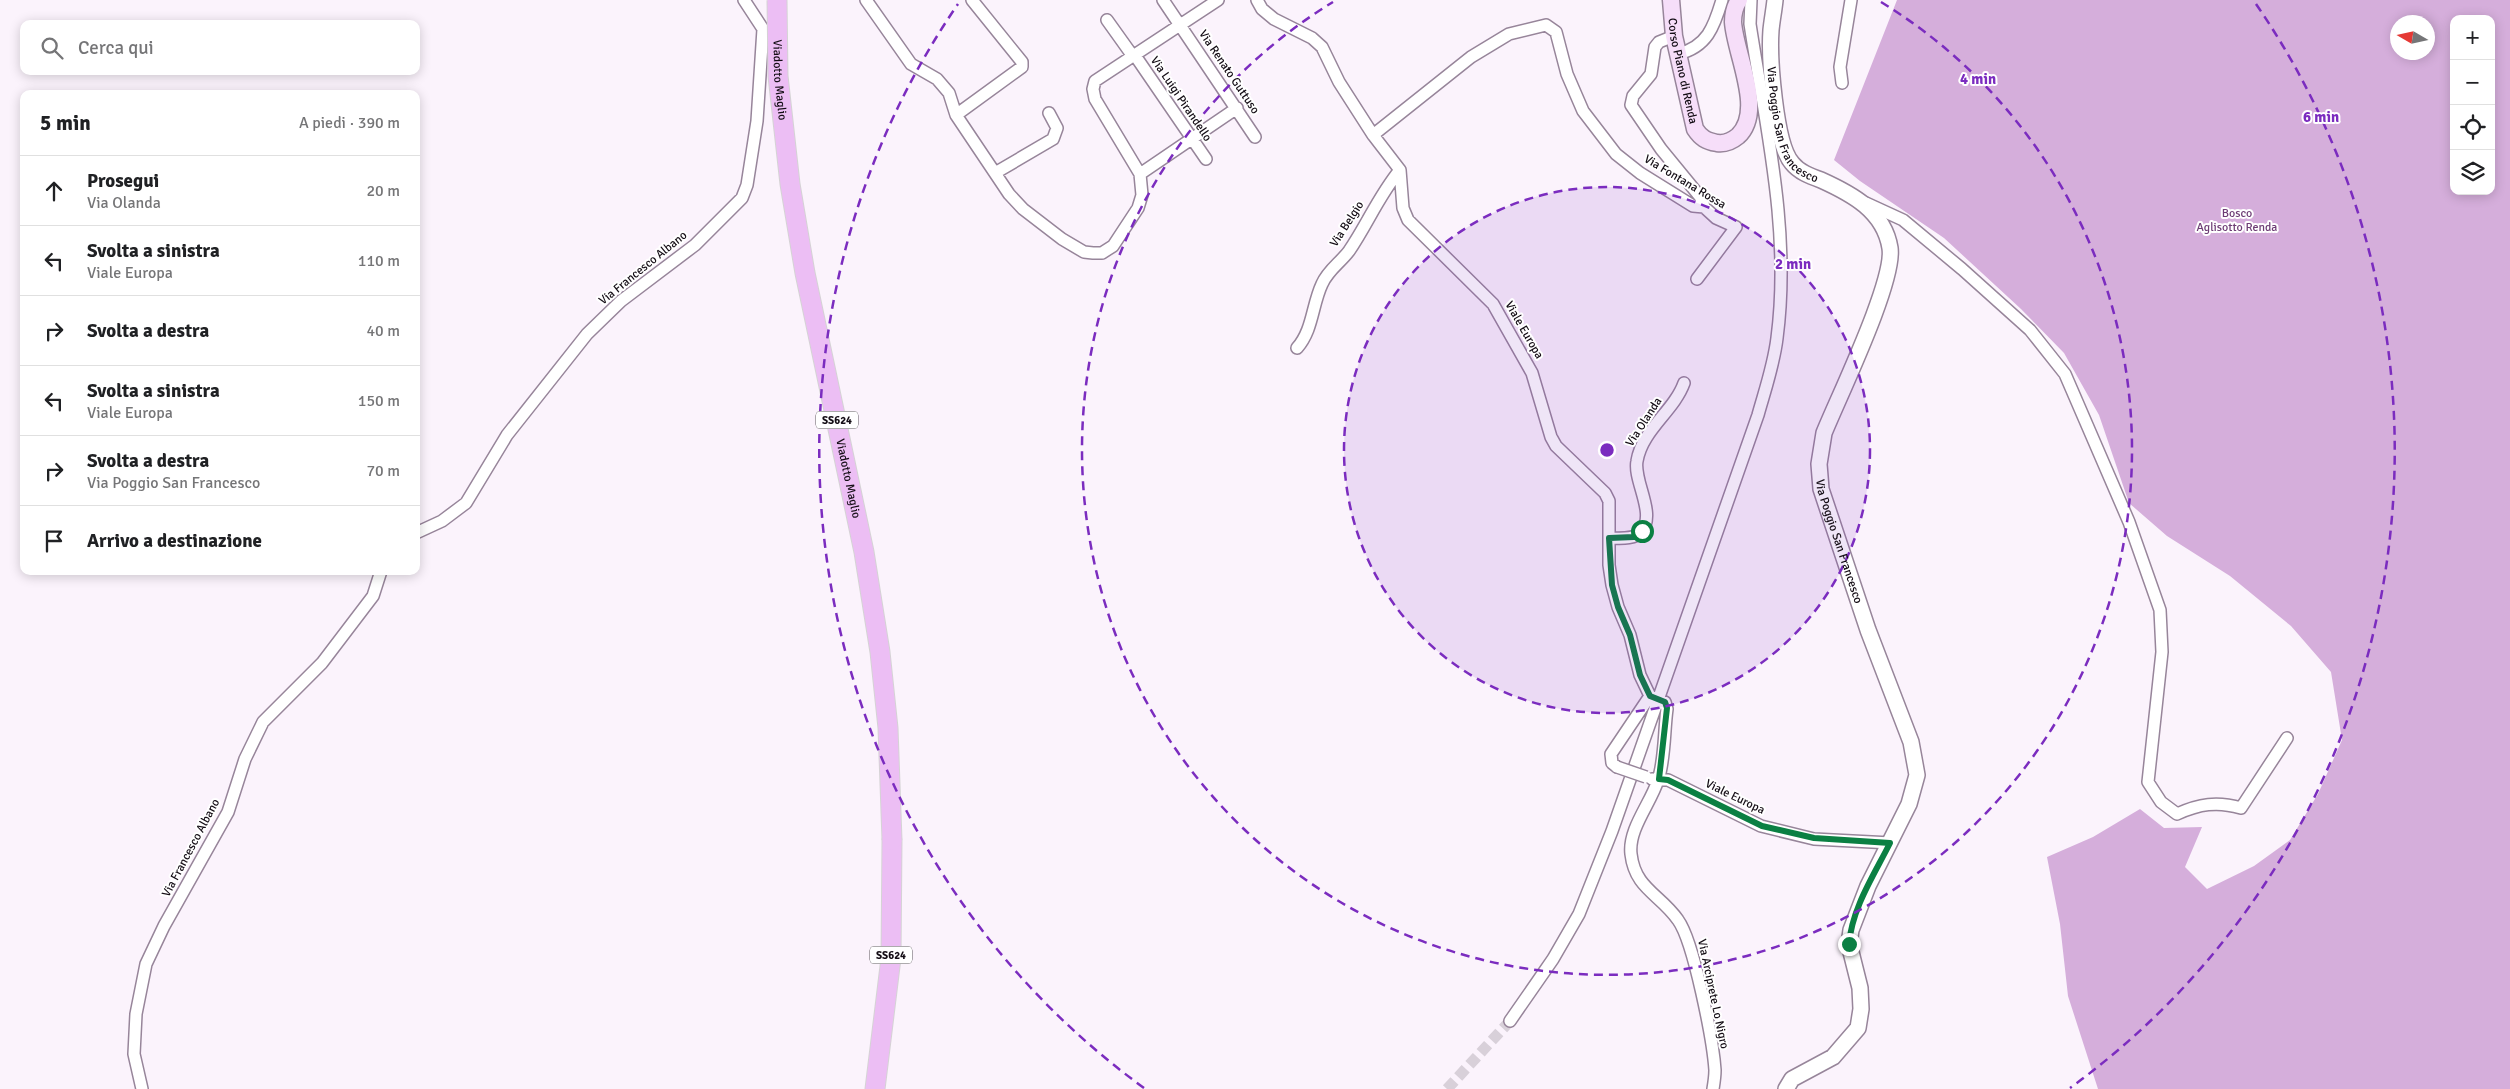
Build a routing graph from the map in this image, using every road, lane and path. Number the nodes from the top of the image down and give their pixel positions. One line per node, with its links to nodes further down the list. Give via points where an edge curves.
1 (744, 0): 17 (street)
2 (777, 0): 46 (main road, Viadotto Maglio / SS624, bridge, via 778,76 790,184 805,273 864,552 888,728 892,840 891,958)
3 (786, 0): 17 (street, via 775,19)
4 (866, 0): 24 (street, via 911,64 937,79 949,93)
5 (972, 0): 24 (street, via 1022,67)
6 (1164, 0): 16 (street, Via Renato Guttuso)
7 (1218, 0): 16 (street)
8 (1256, 0): 25 (street, via 1274,19 1322,46 1339,82)
9 (1671, 0): 18 (main road, Corso Piano di Renda)
10 (1722, 0): 20 (street, via 1709,36 1693,50)
11 (1739, 0): 20 (main road, Corso Piano di Renda, via 1733,21 1749,97 1750,118 1744,131 1734,140 1722,144 1710,142 1701,138 1695,129)
12 (1751, 0): 40 (street, via 1750,24 1778,191 1782,263 1777,339 1763,397)
13 (1775, 0): 32 (street, Via Poggio San Francesco, via 1771,70 1784,151 1798,169)
14 (1851, 0): 21 (street, via 1840,68)
15 (1107, 20): 19 (street, Via Luigi Pirandello)
16 (1179, 24): 19 (street); 22 (street, Via Renato Guttuso)
17 (763, 29): 37 (street, Via Francesco Albano, via 757,121 742,198 695,245 621,301 587,334 507,435 466,503 442,521)
18 (1674, 36): 20 (main road, Corso Piano di Renda); 33 (street, via 1655,47 1651,74 1633,96 1630,105 1702,199)
19 (1133, 54): 27 (street, Via Luigi Pirandello); 31 (street, via 1098,77 1094,85 1095,98)
20 (1678, 54)
21 (1842, 83)
22 (1237, 108): 26 (street, Via Renato Guttuso); 27 (street)
23 (1050, 113): 30 (street, via 1057,128 1052,139)
24 (956, 115): 30 (street)
25 (1373, 135): 29 (street); 33 (street, Via Fontana Rossa, via 1471,57 1509,34 1546,25 1556,32 1567,74 1583,111 1616,154 1693,206)
26 (1256, 137)
27 (1192, 139): 28 (street, Via Luigi Pirandello); 31 (street)
28 (1206, 159)
29 (1400, 170): 35 (street, Via Belgio, via 1347,253 1335,263 1323,282 1308,329); 38 (street, Viale Europa, via 1403,208 1408,220 1493,304 1532,373 1553,442 1584,476 1605,493 1610,512)
30 (995, 173): 31 (street, via 1009,194 1035,220 1084,252 1093,254 1106,251 1125,231 1141,202)
31 (1140, 174)
32 (1862, 201): 41 (street, via 1903,220 1962,269 2030,330 2065,374 2129,522 2160,610 2162,652 2148,782 2161,802 2177,814 2196,806 2222,803 2241,808); 43 (street, Via Poggio San Francesco, via 1885,230 1890,268 1824,433 1819,476 1865,622 1915,753 1917,775 1913,794)
33 (1704, 207): 34 (street, Via Fontana Rossa, via 1716,218 1736,227)
34 (1697, 279)
35 (1297, 348)
36 (1684, 383): 38 (street, Via Olanda, via 1639,453 1637,477 1645,499 1646,520 1642,531 1634,537)
37 (420, 531)
38 (1609, 538): 40 (street, Viale Europa, via 1614,593 1630,635 1640,675)
39 (380, 575): 45 (street, Via Francesco Albano, via 373,596 327,656 263,722 245,759 228,812 146,964 136,1014 134,1054)
40 (1654, 698): 42 (street, Via Arciprete Lo Nigro, via 1665,702 1667,708); 42 (street, Viale Europa, bridge, via 1611,754 1612,763 1617,766); 44 (street, via 1612,831 1579,914 1553,959)
41 (2287, 738)
42 (1659, 779): 43 (street, Viale Europa, via 1668,780 1762,826 1814,838); 47 (street, Via Arciprete Lo Nigro, via 1633,836 1630,852 1641,884 1668,908 1686,934 1708,1027 1715,1071)
43 (1890, 843): 48 (street, Via Poggio San Francesco, via 1850,930 1849,944 1860,988 1858,1028 1833,1057 1792,1079)
44 (1510, 1020)
45 (142, 1089)
46 (874, 1089)
47 (1713, 1089)
48 (1786, 1089)

